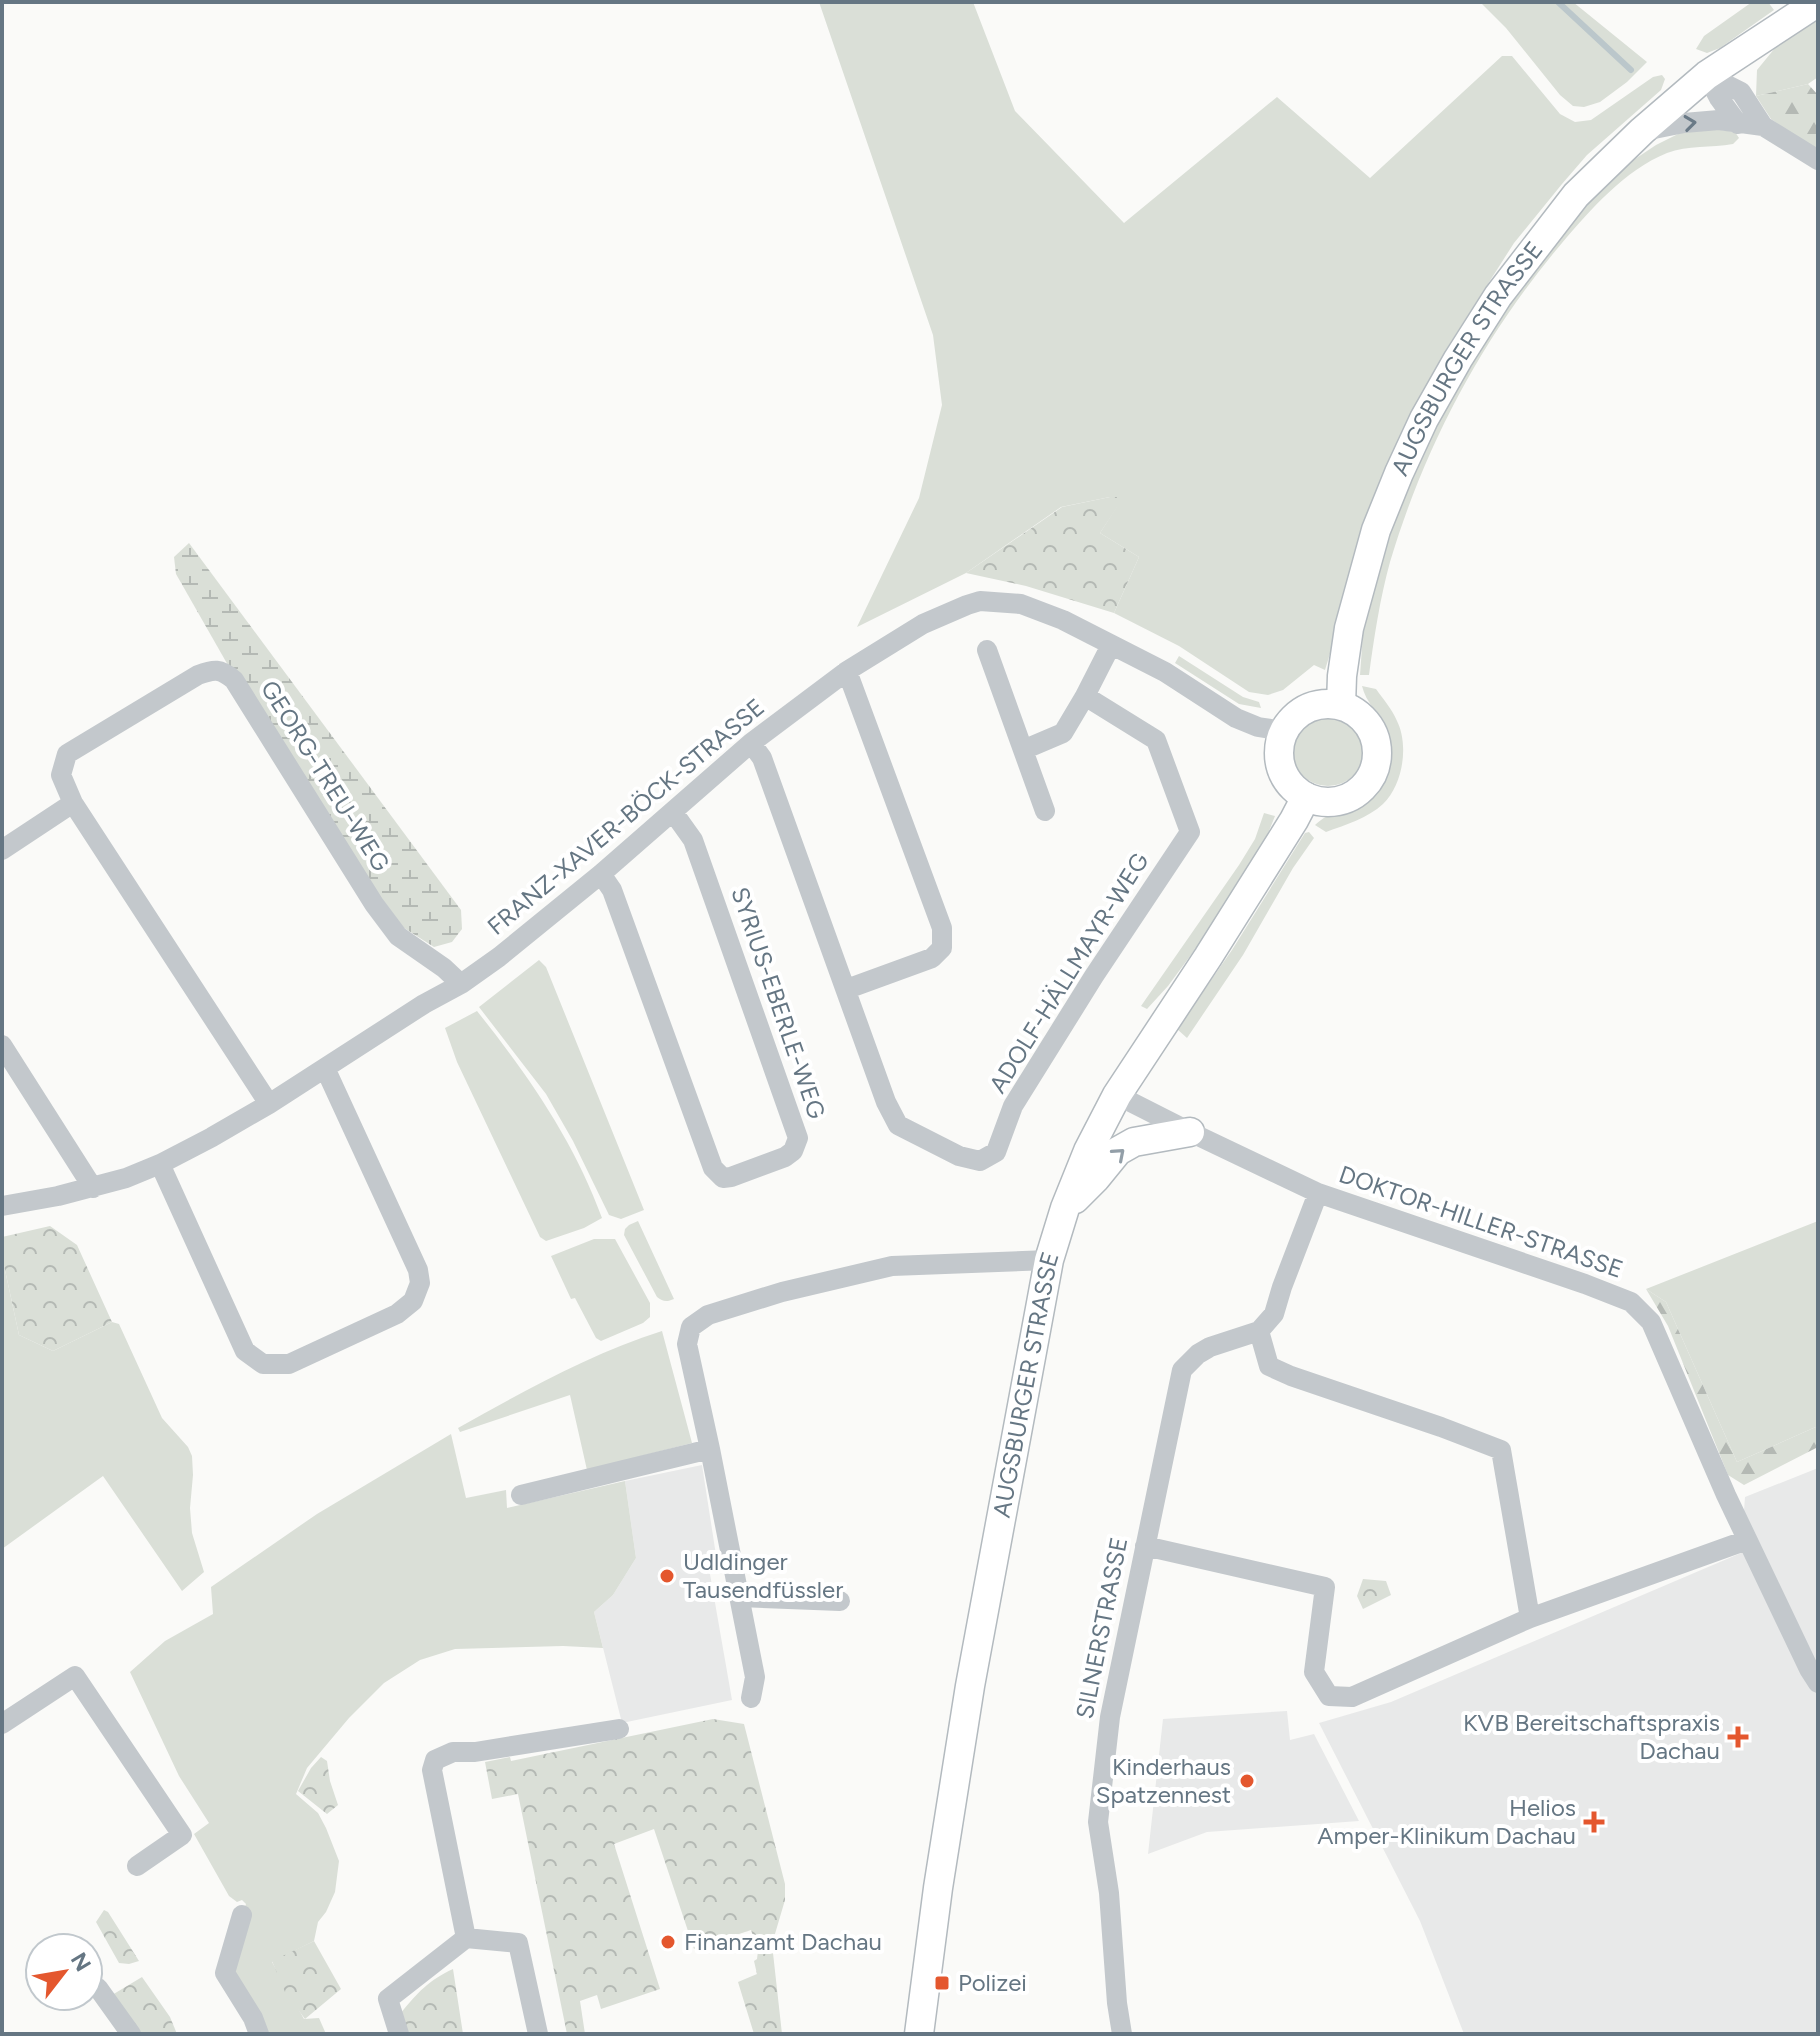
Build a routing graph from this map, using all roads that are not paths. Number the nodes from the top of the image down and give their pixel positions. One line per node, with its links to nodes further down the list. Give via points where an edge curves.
1 (1818, 2): 2 (main road, AUGSBURGER STRASSE)
2 (1707, 75): 3 (street); 4 (street, via 1741,92); 5 (main road, AUGSBURGER STRASSE)
3 (1738, 124): 4 (street); 5 (street, one-way to 3, via 1719,120)
4 (1763, 126): 6 (street)
5 (1642, 131): 11 (main road, AUGSBURGER STRASSE, via 1553,221 1498,296 1424,419 1376,530 1349,628)
6 (1818, 160)
7 (1111, 645): 9 (street, FRANZ-XAVER-BÖCK-STRASSE, via 1021,604 980,601 923,624); 10 (street); 12 (street, FRANZ-XAVER-BÖCK-STRASSE, via 1236,718)
8 (987, 650): 14 (street)
9 (847, 671): 13 (street, FRANZ-XAVER-BÖCK-STRASSE); 22 (street, via 942,928 942,948 932,958)
10 (1085, 696): 14 (street, via 1063,733); 22 (street, ADOLF-HÄLLMAYR-WEG, via 1156,740 1190,832 1013,1106 996,1152 980,1161 959,1156 898,1125)
11 (1341, 705): 12 (main road, via 1308,708); 15 (main road, via 1368,723 1375,738 1374,770 1366,784 1338,801)
12 (1283, 731): 15 (main road, via 1279,761 1285,776)
13 (751, 743): 18 (street, FRANZ-XAVER-BÖCK-STRASSE); 22 (street, ADOLF-HÄLLMAYR-WEG, via 762,758)
14 (1023, 750): 17 (street)
15 (1306, 797): 25 (main road, AUGSBURGER STRASSE)
16 (73, 803): 19 (street); 21 (street, GEORG-TREU-WEG, via 61,775 67,754 198,675 224,672 234,680 382,915 398,936); 26 (street, GEORG-TREU-WEG)
17 (1045, 811)
18 (673, 812): 20 (street, FRANZ-XAVER-BÖCK-STRASSE); 20 (street, SYRIUS-EBERLE-WEG, via 693,840 798,1138 785,1157 731,1177 723,1178 713,1168 612,890)
19 (2, 850)
20 (601, 874): 21 (street, FRANZ-XAVER-BÖCK-STRASSE)
21 (461, 984): 24 (street, FRANZ-XAVER-BÖCK-STRASSE)
22 (847, 989)
23 (2, 1045): 29 (street)
24 (325, 1068): 26 (street, FRANZ-XAVER-BÖCK-STRASSE); 28 (street, via 418,1270 420,1283 413,1301 397,1314 289,1364 263,1364 245,1351)
25 (1117, 1095): 27 (street, DOKTOR-HILLER-STRASSE); 32 (main road, AUGSBURGER STRASSE)
26 (269, 1104): 28 (street, FRANZ-XAVER-BÖCK-STRASSE)
27 (1190, 1132): 30 (street, DOKTOR-HILLER-STRASSE); 32 (main road, one-way to 27, via 1118,1151 1134,1142)
28 (160, 1164): 29 (street, FRANZ-XAVER-BÖCK-STRASSE)
29 (93, 1188): 31 (street, FRANZ-XAVER-BÖCK-STRASSE)
30 (1318, 1193): 34 (street, via 1274,1314); 37 (street, DOKTOR-HILLER-STRASSE, via 1631,1302 1651,1322)
31 (2, 1206)
32 (1065, 1208): 33 (main road, AUGSBURGER STRASSE)
33 (1049, 1260): 35 (street, via 892,1266 708,1315 691,1327 687,1344); 54 (main road, AUGSBURGER STRASSE, via 970,1686)
34 (1259, 1331): 38 (street, SILNERSTRASSE, via 1210,1347 1182,1370); 41 (street, via 1269,1366 1501,1450)
35 (710, 1449): 36 (street); 39 (street)
36 (521, 1495)
37 (1747, 1540): 41 (street); 42 (street, DOKTOR-HILLER-STRASSE)
38 (1145, 1546): 41 (street, via 1325,1587 1314,1672 1329,1696 1352,1697); 55 (street, SILNERSTRASSE, via 1110,1717 1098,1822)
39 (740, 1597): 40 (street); 43 (street, via 755,1677)
40 (840, 1601)
41 (1530, 1618)
42 (1818, 1683)
43 (751, 1698)
44 (2, 1724): 46 (street, via 75,1676 182,1835)
45 (619, 1729): 48 (street, via 453,1752 435,1760 432,1770)
46 (137, 1866)
47 (242, 1915): 51 (street, via 225,1973)
48 (466, 1938): 52 (street, via 388,1999); 53 (street, via 518,1943)
49 (104, 1996): 50 (street)
50 (131, 2034)
51 (259, 2034)
52 (399, 2034)
53 (538, 2034)
54 (919, 2034)
55 (1122, 2034)

